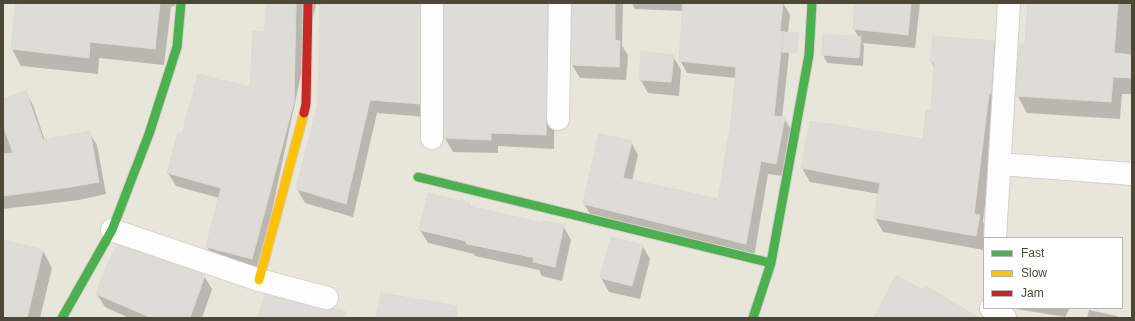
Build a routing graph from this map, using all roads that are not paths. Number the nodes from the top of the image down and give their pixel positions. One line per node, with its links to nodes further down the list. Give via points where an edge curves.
1 (181, 3): 12 (street, via 177,47 149,134)
2 (308, 3): 15 (street, via 306,104)
3 (432, 3): 8 (street)
4 (560, 3): 7 (street)
5 (812, 3): 14 (street, via 809,55)
6 (1009, 3): 9 (street)
7 (558, 119)
8 (432, 138)
9 (1000, 164): 10 (street); 13 (street)
10 (1132, 174)
11 (418, 177): 14 (street)
12 (112, 230): 15 (street); 18 (street)
13 (995, 237)
14 (771, 264): 19 (street)
15 (259, 280): 16 (street)
16 (327, 298)
17 (992, 309): 20 (street)
18 (62, 318)
19 (753, 318)
20 (1005, 318)

